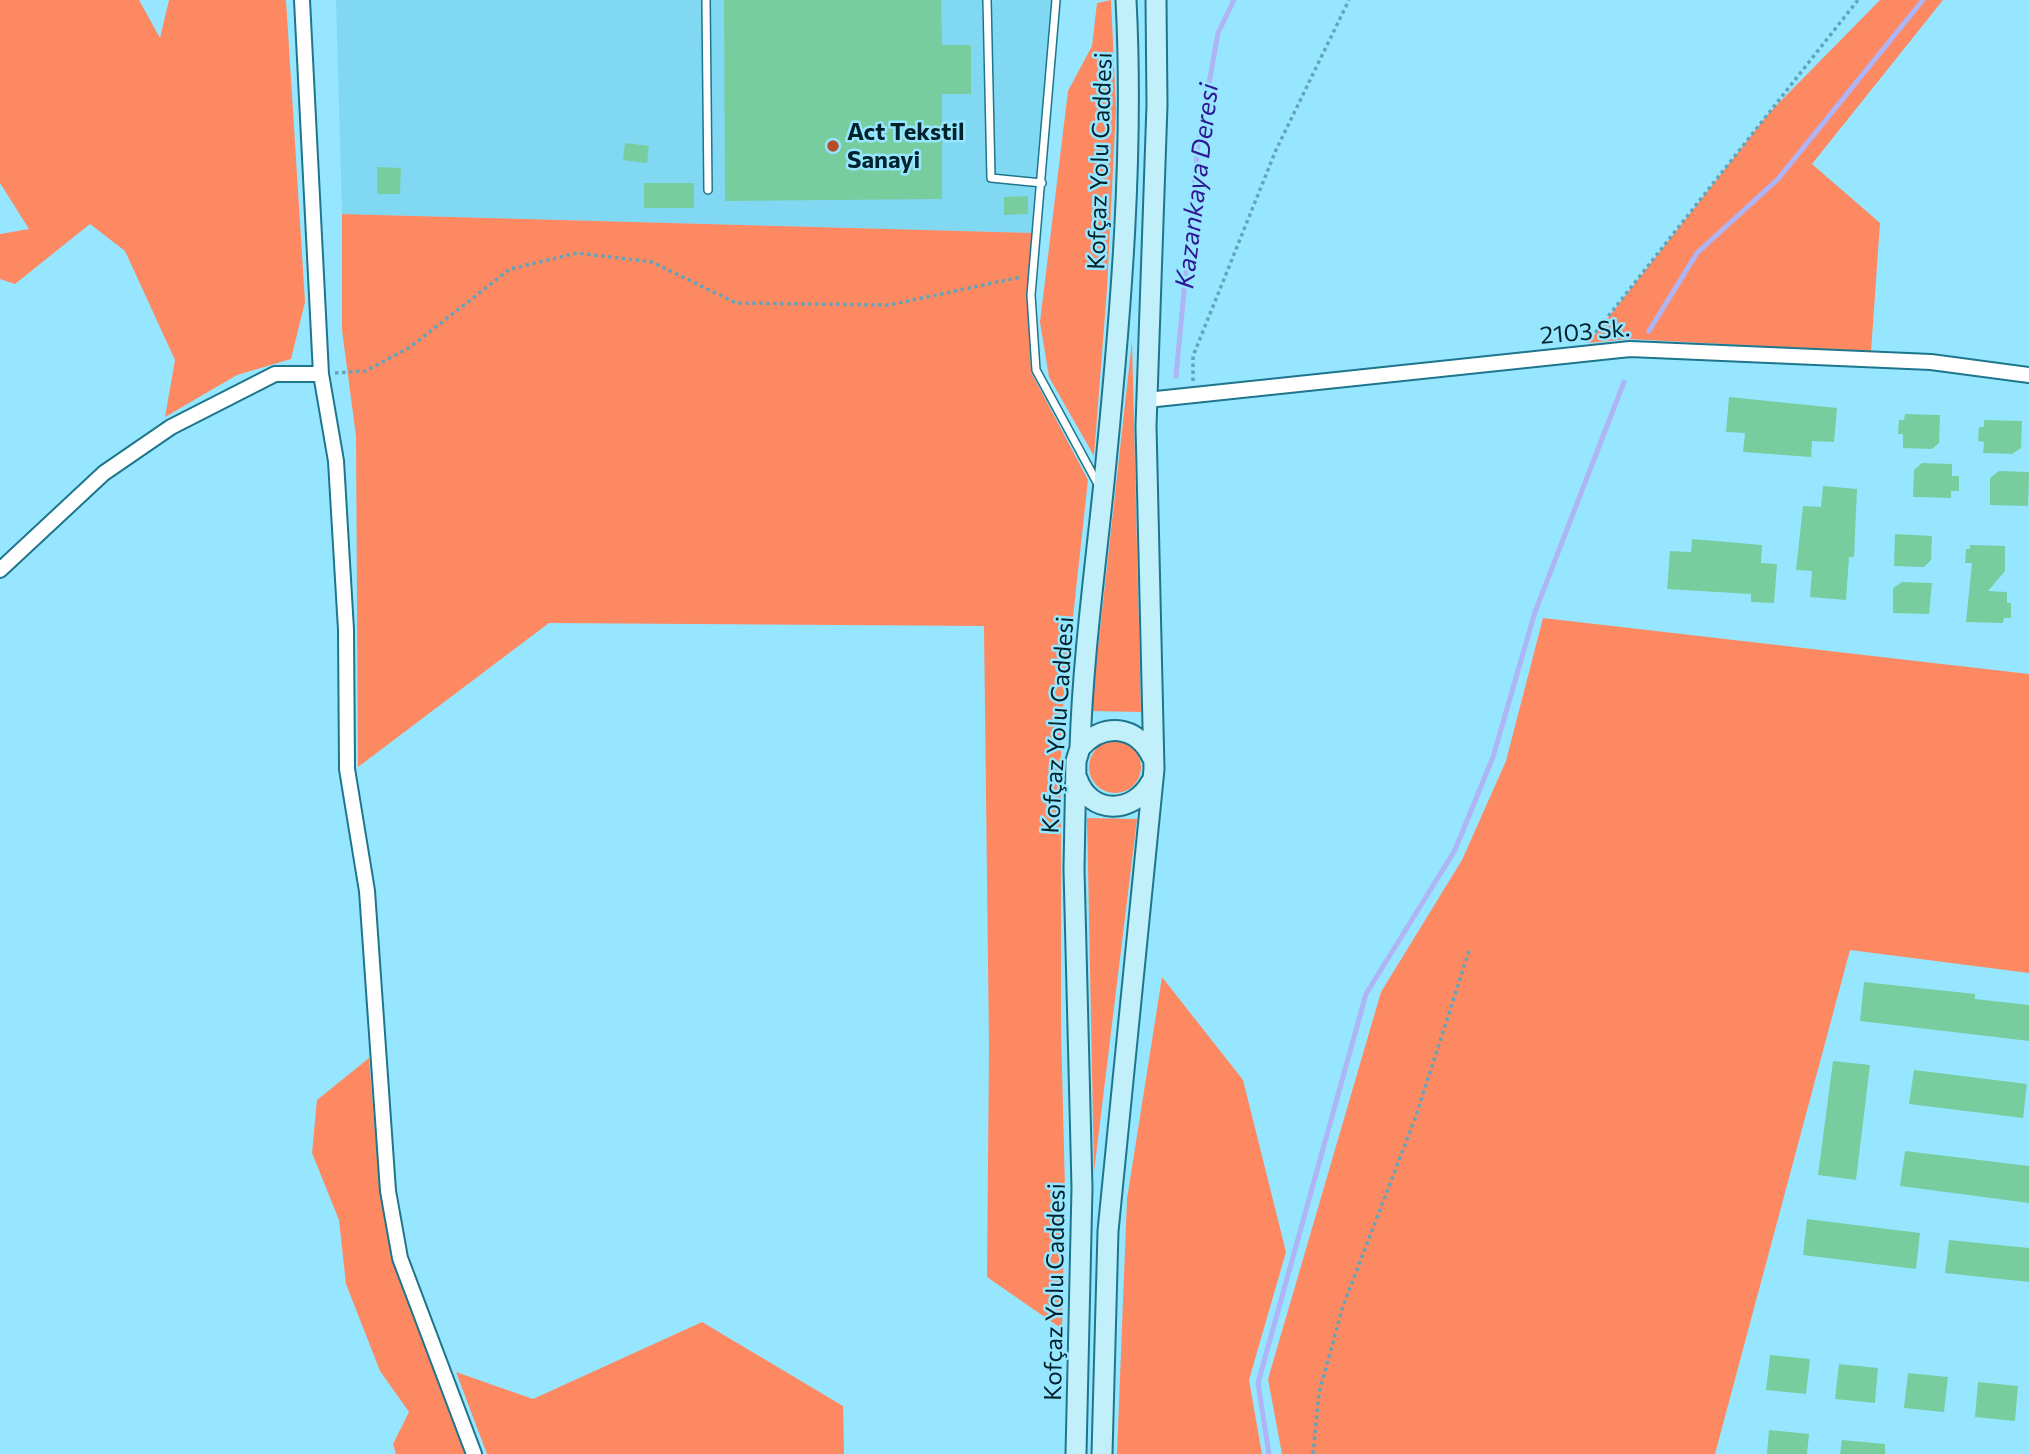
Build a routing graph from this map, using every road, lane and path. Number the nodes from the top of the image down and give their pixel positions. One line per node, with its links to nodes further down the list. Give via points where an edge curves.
1 (302, 0): 13 (street)
2 (706, 0): 10 (lane)
3 (987, 0): 9 (lane, via 991,178)
4 (1056, 0): 9 (lane)
5 (1126, 0): 17 (main road, Kofçaz Yolu Caddesi, via 1121,293)
6 (1156, 0): 16 (main road, Kofçaz Yolu Caddesi)
7 (1349, 0): 15 (path, via 1276,150 1193,356)
8 (1858, 0): 12 (path)
9 (1042, 183): 11 (lane)
10 (708, 190)
11 (1034, 275): 13 (path, via 889,305 736,303 652,262 577,253 510,270 410,348 365,372); 17 (lane, via 1036,370)
12 (1579, 354): 14 (street, 2103 Sk., via 1630,349 1931,362); 15 (street, 2103 Sk.)
13 (321, 374): 18 (street, via 275,374 171,427 104,473); 24 (street, via 336,461 346,630 347,769 367,891 388,1191 400,1258)
14 (2029, 375)
15 (1193, 395): 16 (street, 2103 Sk.)
16 (1147, 400): 20 (main road, Kofçaz Yolu Caddesi)
17 (1103, 492): 19 (main road, Kofçaz Yolu Caddesi)
18 (0, 570)
19 (1080, 748): 20 (main road, via 1101,731 1114,729 1138,737); 21 (main road, Kofçaz Yolu Caddesi)
20 (1152, 757): 22 (main road, Kofçaz Yolu Caddesi)
21 (1075, 774): 22 (main road, via 1088,798 1112,808 1136,801); 25 (main road, Kofçaz Yolu Caddesi, via 1082,1188)
22 (1151, 782): 26 (main road, Kofçaz Yolu Caddesi, via 1108,1231)
23 (1470, 948): 27 (path, via 1416,1116 1343,1306 1319,1393)
24 (474, 1454)
25 (1076, 1454)
26 (1102, 1454)
27 (1313, 1454)

